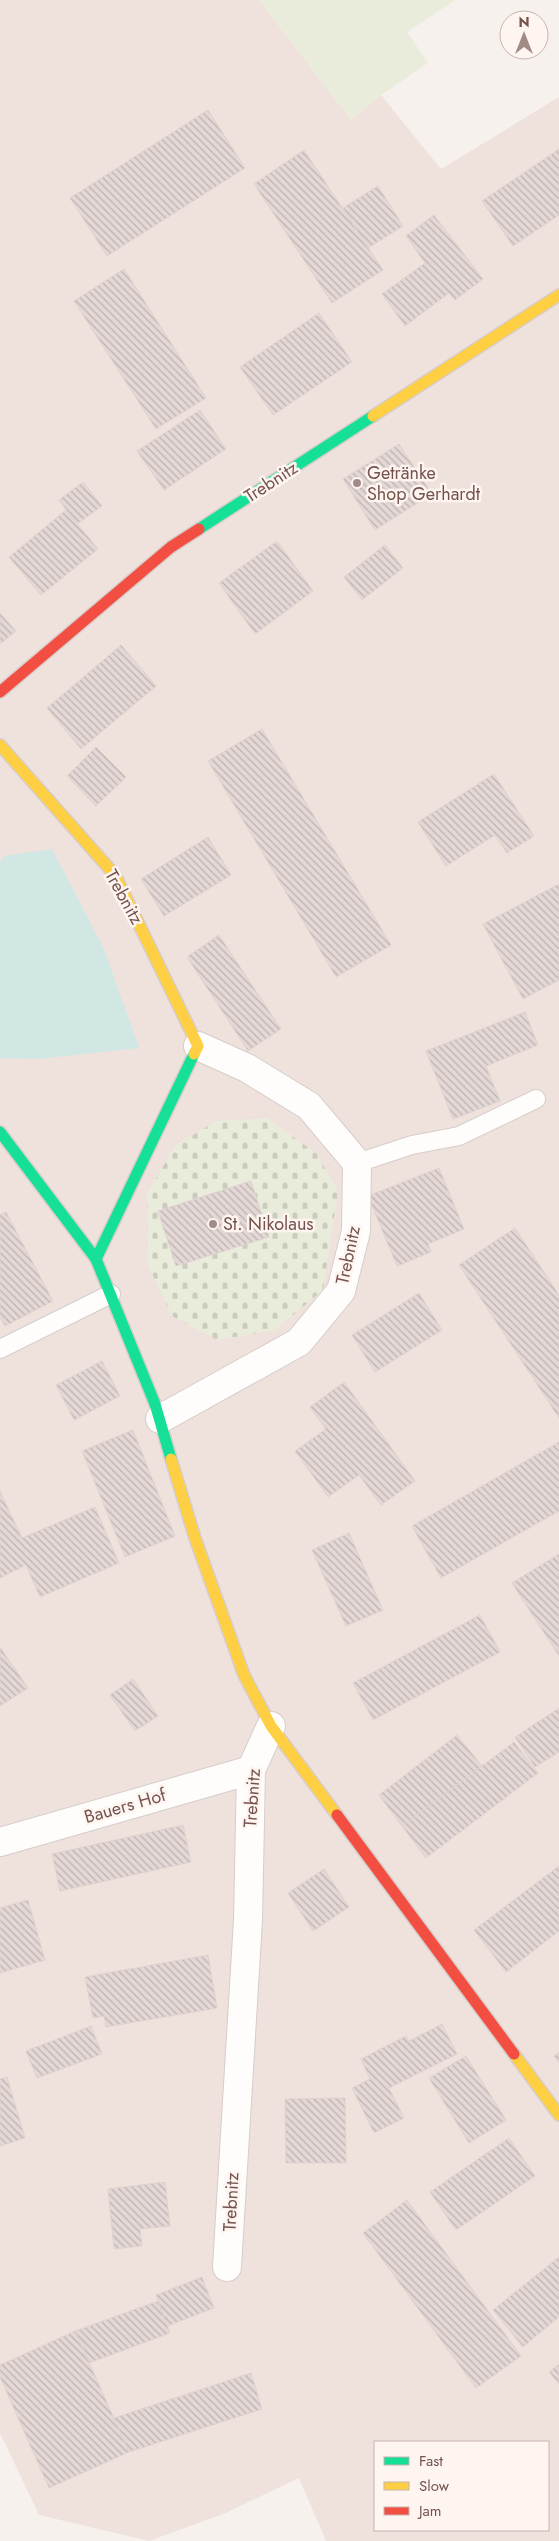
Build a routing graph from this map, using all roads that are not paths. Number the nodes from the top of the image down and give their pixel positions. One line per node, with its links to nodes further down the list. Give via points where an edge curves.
1 (559, 295): 2 (street, Trebnitz, via 171,546)
2 (0, 692)
3 (0, 745): 4 (street, Trebnitz, via 115,875)
4 (198, 1046): 7 (street, via 247,1068 309,1106); 8 (street)
5 (536, 1099): 7 (lane, via 459,1136 412,1145)
6 (0, 1132): 8 (street)
7 (357, 1164): 11 (street, Trebnitz, via 356,1231 341,1291 299,1342)
8 (96, 1259): 9 (street)
9 (111, 1294): 10 (lane); 11 (street)
10 (0, 1349)
11 (160, 1419): 12 (street, via 195,1538 244,1675)
12 (271, 1726): 13 (street, Trebnitz); 15 (street)
13 (251, 1770): 14 (street, Bauers Hof); 16 (street, Trebnitz, via 248,1920)
14 (0, 1842)
15 (559, 2115)
16 (227, 2267)

